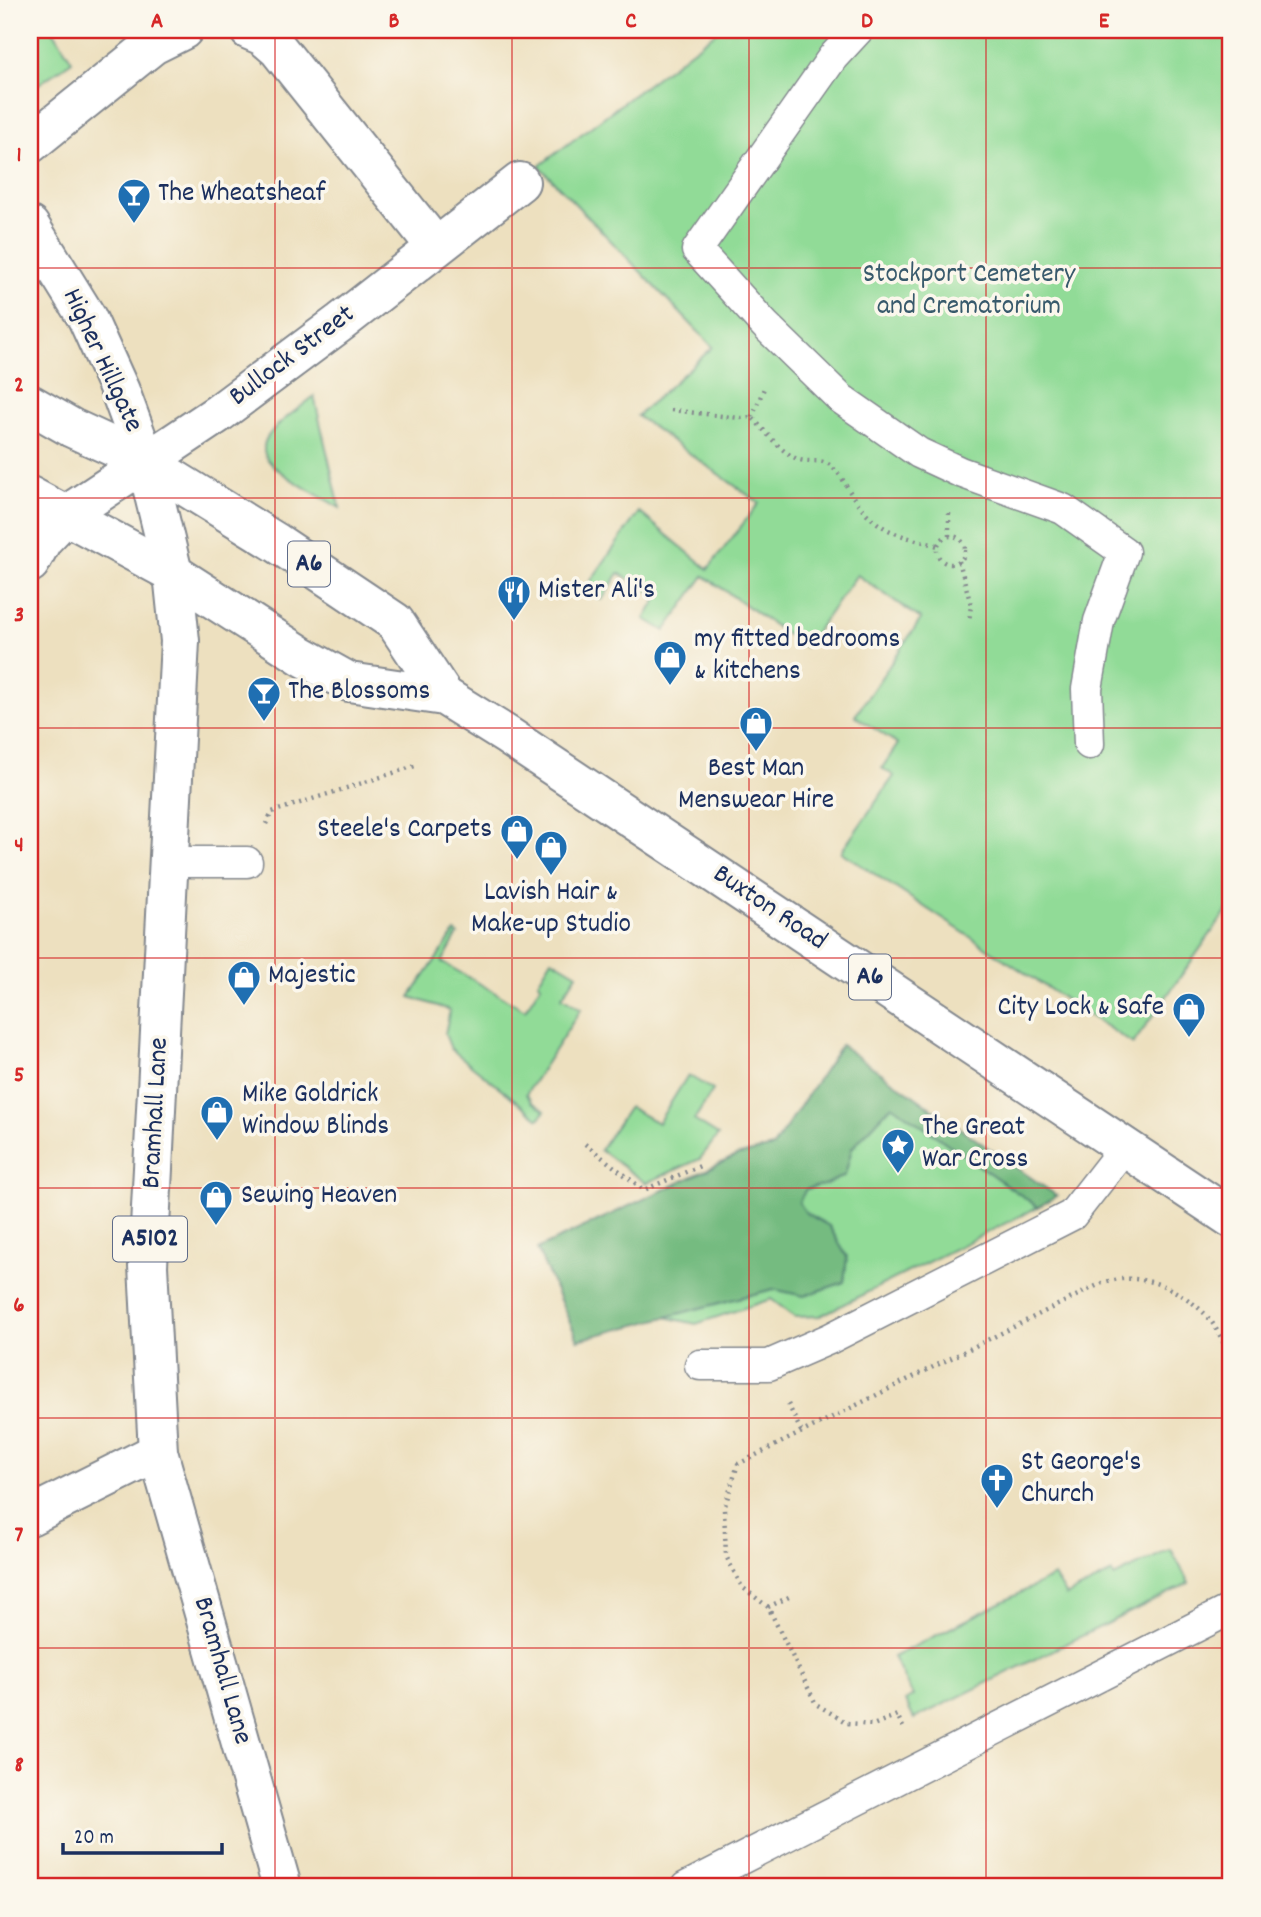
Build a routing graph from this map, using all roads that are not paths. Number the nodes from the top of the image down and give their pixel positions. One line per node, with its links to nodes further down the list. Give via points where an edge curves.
1 (183, 30): 4 (main road, via 153,45)
2 (249, 30): 7 (main road, via 278,49)
3 (858, 30): 15 (lane, via 833,57 697,250 765,325 851,406 919,453 1063,509 1124,552 1099,621 1087,689)
4 (30, 144)
5 (520, 182): 7 (main road, Bullock Street)
6 (30, 226): 9 (main road, Higher Hillgate, via 88,318)
7 (436, 247): 9 (main road, Bullock Street, via 341,322)
8 (30, 404): 9 (main road, A6)
9 (146, 461): 11 (main road, Bullock Street); 13 (main road, Higher Hillgate); 14 (main road, Buxton Road / A6, via 395,622)
10 (30, 496): 11 (main road, A6)
11 (66, 515): 12 (main road, Bullock Street, via 43,539); 13 (main road, A6)
12 (30, 563)
13 (173, 573): 14 (main road, Buxton Road / A6, via 349,682); 16 (main road, Bramhall Lane / A5102, via 180,641)
14 (444, 696): 18 (main road, Buxton Road / A6)
15 (1089, 744)
16 (170, 862): 17 (lane); 21 (main road, Bramhall Lane / A5102, via 148,1266)
17 (247, 862)
18 (1125, 1147): 19 (main road, Buxton Road / A6); 20 (lane, via 1072,1216 769,1365)
19 (1231, 1218)
20 (700, 1365)
21 (158, 1452): 22 (main road); 24 (main road, Bramhall Lane / A5102)
22 (30, 1516)
23 (1231, 1609): 25 (lane)
24 (282, 1887)
25 (686, 1887)

